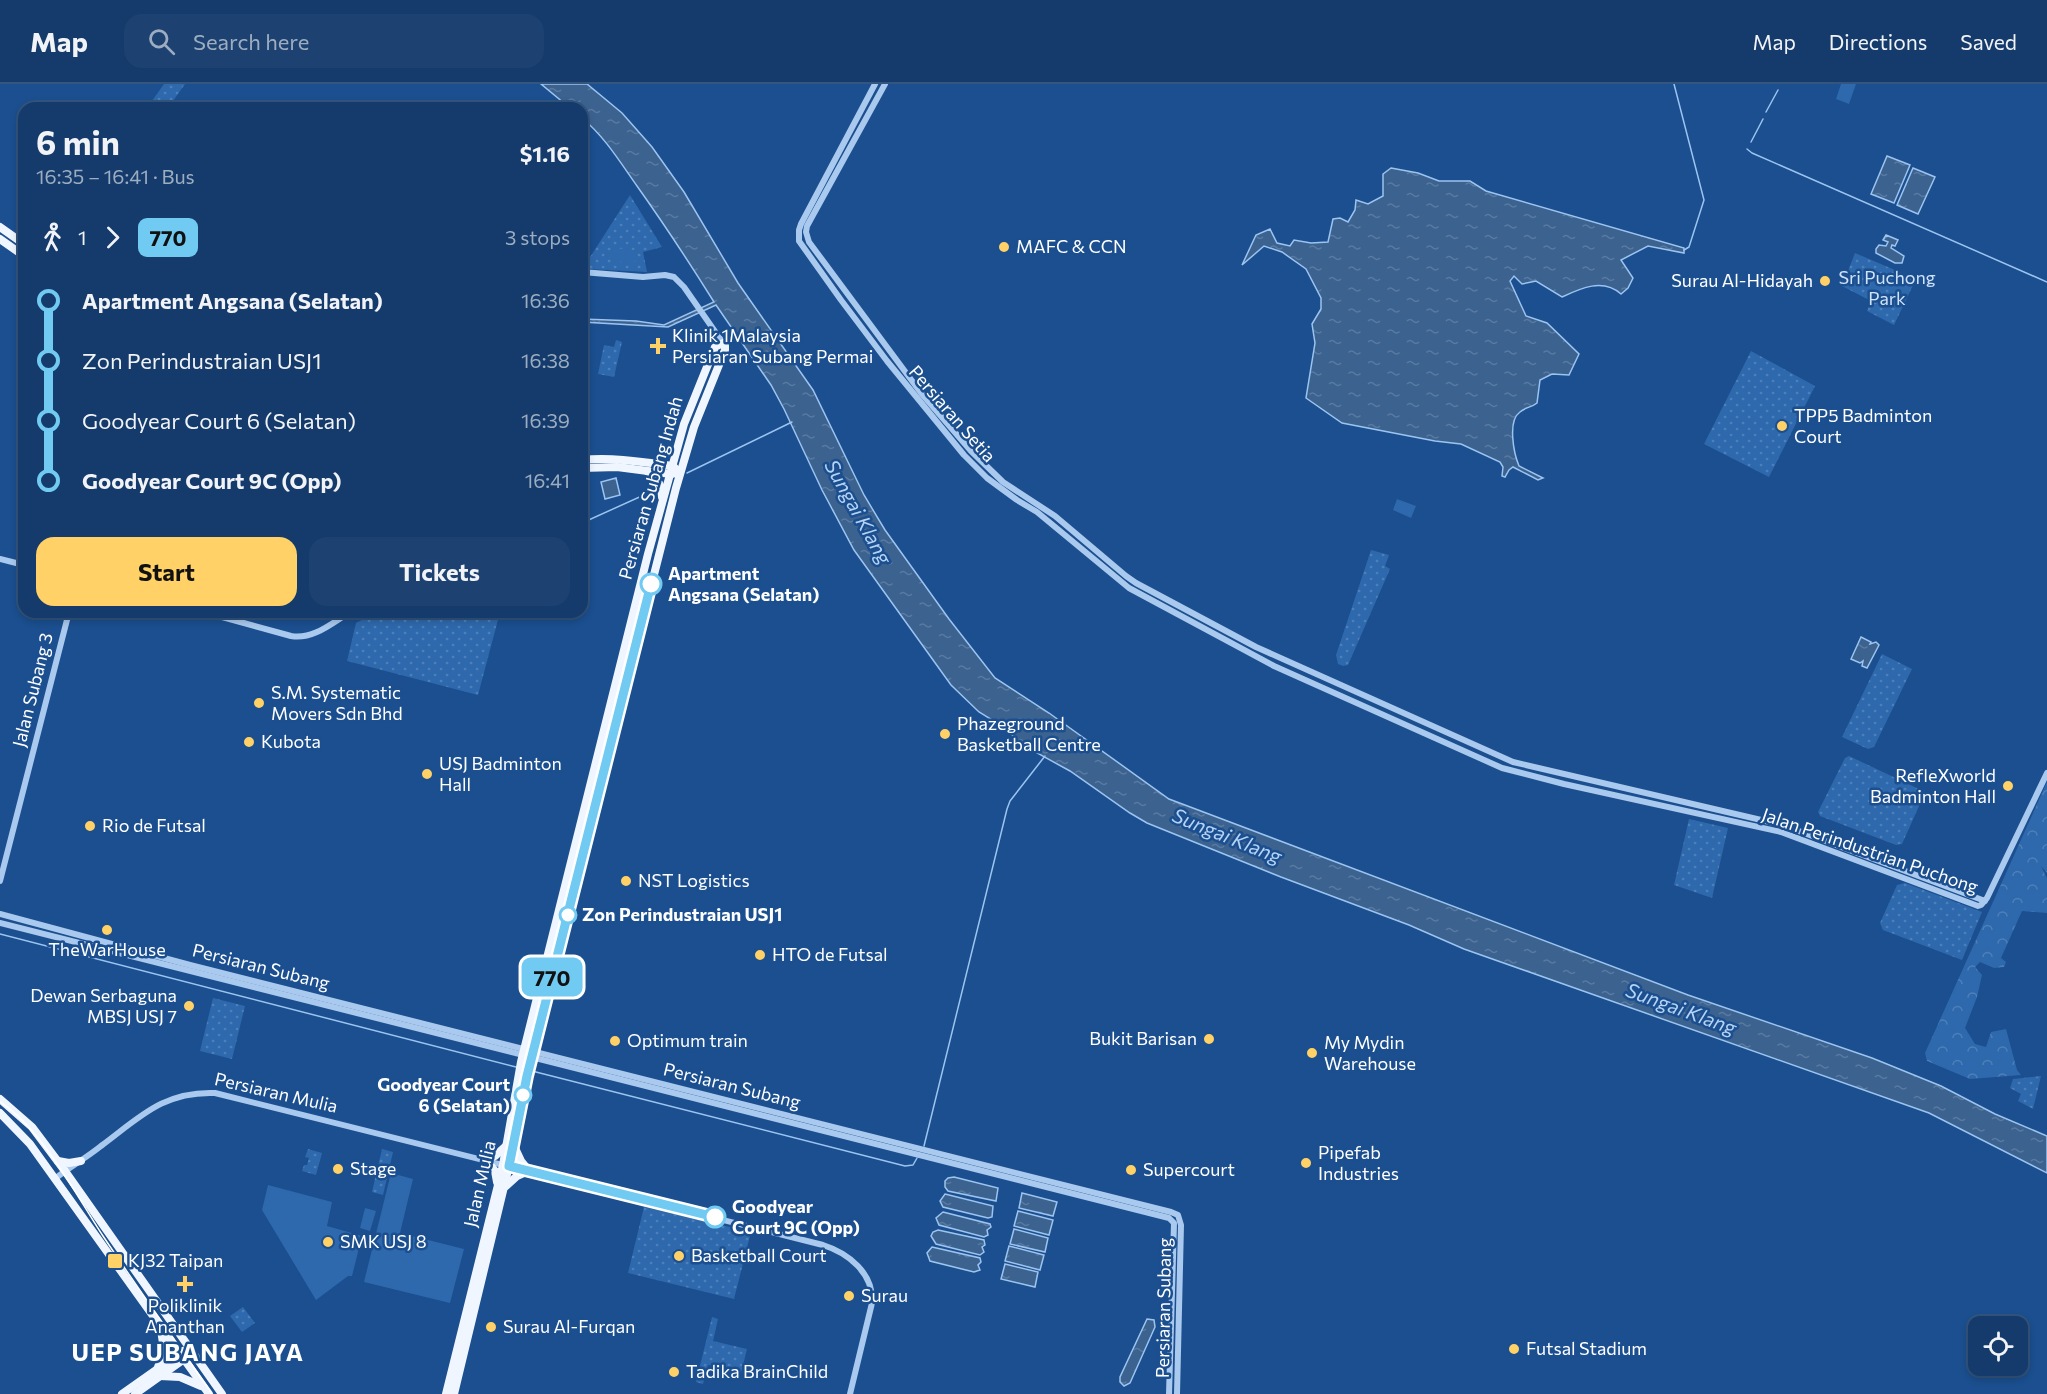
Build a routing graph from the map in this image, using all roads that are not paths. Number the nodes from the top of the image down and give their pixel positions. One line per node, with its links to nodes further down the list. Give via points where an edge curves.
1 (875, 84): 4 (street, via 801,224)
2 (885, 84): 4 (street)
3 (0, 227): 6 (main road)
4 (802, 233): 21 (street, Persiaran Setia, via 943,421 988,469 1055,516 1136,583 1257,647); 22 (street, Persiaran Setia, via 799,241 887,361 948,437 987,478 1037,512 1129,588 1275,666)
5 (0, 239): 7 (main road)
6 (18, 240)
7 (18, 252)
8 (588, 272): 9 (street, via 670,275 677,279)
9 (723, 343): 10 (main road, Persiaran Subang Indah, via 715,347); 14 (main road, Persiaran Subang Indah, via 725,350)
10 (679, 443): 12 (main road, via 666,459); 14 (main road, Persiaran Subang Indah)
11 (588, 459): 12 (main road)
12 (648, 467): 13 (main road); 14 (main road); 15 (main road, via 662,488)
13 (588, 468)
14 (675, 471): 15 (main road, Persiaran Subang Indah); 28 (main road, Persiaran Subang Indah)
15 (662, 503): 28 (main road, Persiaran Subang Indah)
16 (0, 559): 17 (street)
17 (18, 564)
18 (67, 618): 24 (street, Jalan Subang 3)
19 (226, 618): 20 (street, via 303,637)
20 (340, 618)
21 (1335, 682): 25 (street, Jalan Perindustrian Puchong, via 1513,762 1783,825)
22 (1332, 691): 25 (street, Jalan Perindustrian Puchong, via 1502,768 1781,832 1977,906)
23 (2047, 773): 25 (street)
24 (0, 881)
25 (1985, 901)
26 (0, 914): 28 (street, Persiaran Subang)
27 (0, 923): 28 (street, Persiaran Subang)
28 (527, 1057): 31 (main road, Jalan Mulia); 32 (street, Persiaran Subang)
29 (0, 1099): 34 (main road, via 32,1127)
30 (0, 1113): 39 (main road)
31 (510, 1145): 33 (main road); 36 (main road, Jalan Mulia); 38 (main road)
32 (931, 1156): 53 (street, Persiaran Subang, via 1173,1220); 54 (street, Persiaran Subang, via 1178,1215 1181,1225)
33 (485, 1160): 35 (street, Persiaran Mulia, via 204,1093 160,1103); 36 (street, Persiaran Mulia); 41 (main road)
34 (57, 1161): 35 (main road); 37 (main road)
35 (81, 1161): 37 (street, Persiaran Mulia); 40 (main road)
36 (506, 1166): 38 (street, Persiaran Mulia); 41 (main road, Jalan Mulia)
37 (65, 1171): 39 (street, Persiaran Mulia); 40 (main road)
38 (529, 1171): 41 (main road); 52 (street, Persiaran Mulia, via 823,1245 845,1255 862,1271 872,1296)
39 (56, 1178): 42 (main road)
40 (71, 1180): 43 (main road)
41 (501, 1188): 50 (main road, Jalan Mulia); 51 (main road)
42 (160, 1326): 44 (main road); 45 (main road, via 164,1350)
43 (191, 1350): 44 (main road); 49 (main road)
44 (182, 1356): 45 (main road); 46 (main road)
45 (158, 1373): 46 (main road, via 195,1382); 47 (main road); 48 (main road)
46 (206, 1391)
47 (122, 1394)
48 (135, 1394)
49 (222, 1394)
50 (446, 1394)
51 (454, 1394)
52 (850, 1394)
53 (1169, 1394)
54 (1177, 1394)

